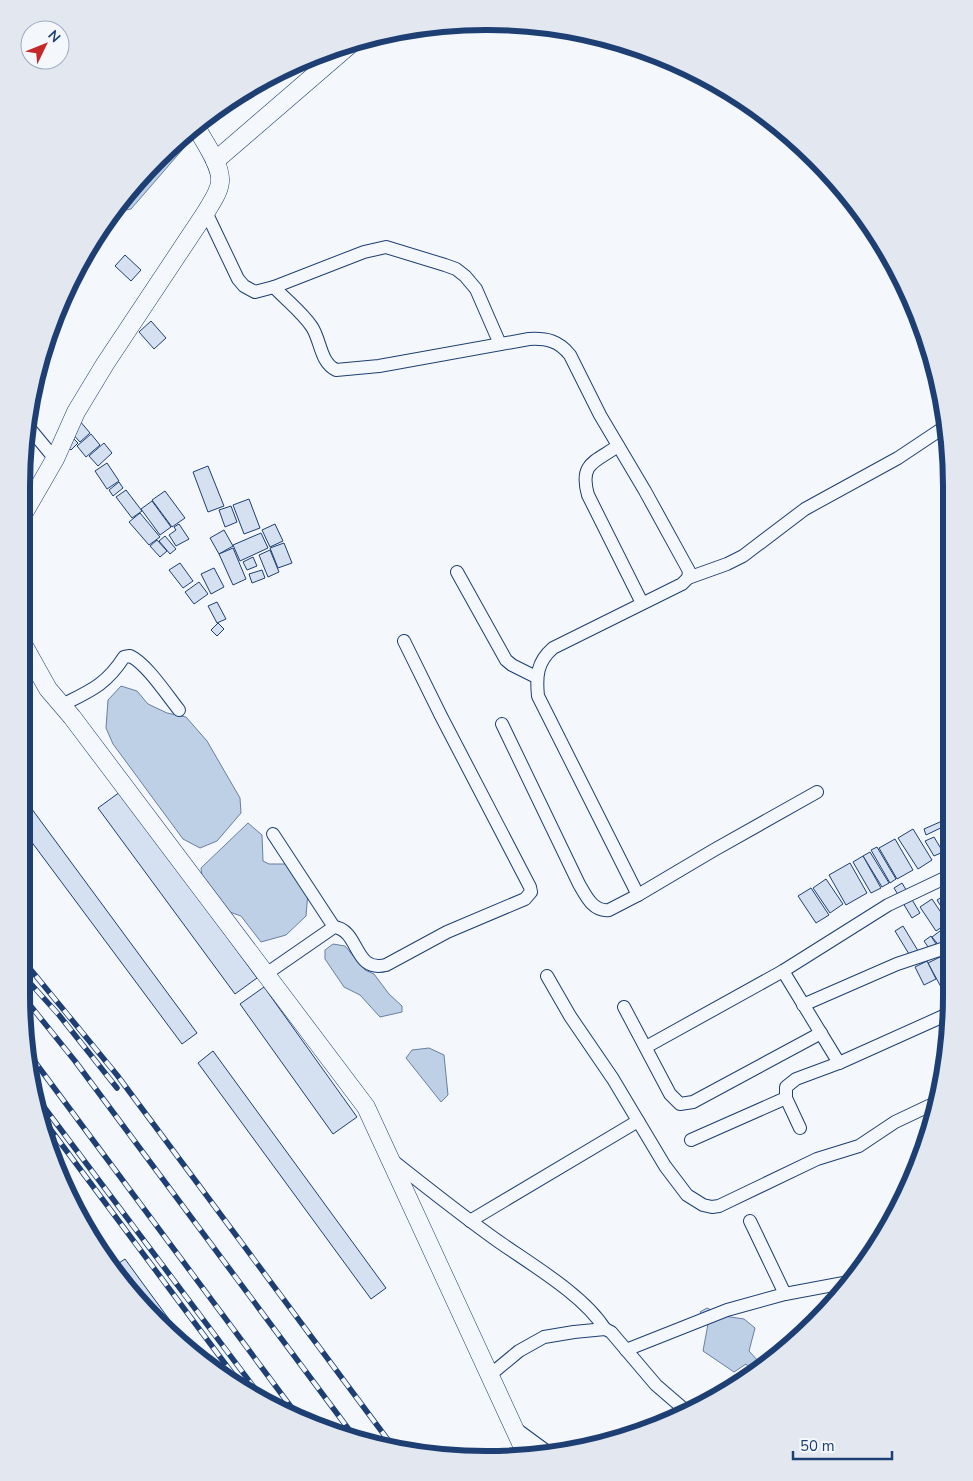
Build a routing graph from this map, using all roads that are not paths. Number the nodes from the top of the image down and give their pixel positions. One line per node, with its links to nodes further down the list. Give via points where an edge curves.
1 (336, 55): 3 (street)
2 (199, 132): 3 (street)
3 (212, 156): 4 (street, via 221,180)
4 (206, 212): 5 (street, via 244,286 254,292); 10 (street, via 105,364 76,412)
5 (274, 287): 6 (street, via 313,329 328,364 336,370 379,366); 6 (street, via 364,252 386,247 456,269 476,289)
6 (500, 344): 9 (street, via 543,338 563,346)
7 (939, 430): 13 (street, via 898,458 805,509 743,556)
8 (33, 433): 10 (street)
9 (618, 446): 13 (street, via 689,571); 14 (street, via 590,465 584,482)
10 (55, 459): 11 (street)
11 (30, 502)
12 (457, 572): 17 (street, via 506,660)
13 (688, 578): 14 (street)
14 (642, 603): 17 (street, via 553,648 540,662)
15 (404, 641): 25 (street, via 531,892 526,899 447,932 377,967 370,966 362,957 347,933)
16 (30, 657): 18 (street, via 48,689)
17 (536, 677): 24 (street, via 538,696)
18 (62, 705): 19 (street, via 98,687 124,657 130,656 146,668); 28 (street)
19 (179, 710)
20 (502, 724): 24 (street, via 590,901 598,910 604,911)
21 (817, 792): 24 (street)
22 (273, 834): 25 (street)
23 (943, 879): 27 (street, via 888,905)
24 (638, 895)
25 (334, 927): 28 (street)
26 (943, 949): 30 (street, via 897,964)
27 (783, 971): 30 (street); 34 (street)
28 (266, 974): 41 (street, via 366,1107)
29 (546, 976): 38 (street)
30 (803, 1005): 33 (street)
31 (624, 1007): 34 (street)
32 (942, 1017): 35 (street)
33 (820, 1034): 34 (street, via 693,1102 680,1104 670,1094); 35 (street)
34 (646, 1047)
35 (839, 1063): 36 (street, via 796,1079 786,1087)
36 (786, 1098): 39 (street); 40 (street)
37 (929, 1106): 38 (street, via 859,1146 817,1159 712,1207 686,1195)
38 (638, 1121): 42 (street)
39 (800, 1128)
40 (691, 1140)
41 (388, 1157): 42 (street); 48 (street)
42 (470, 1221): 46 (street, via 571,1292 598,1318)
43 (750, 1221): 45 (street)
44 (839, 1284): 45 (street)
45 (785, 1294): 47 (street, via 727,1310)
46 (604, 1329): 47 (street, via 611,1332); 48 (street, via 544,1338 519,1351)
47 (626, 1350): 49 (street, via 656,1385)
48 (490, 1376): 50 (street)
49 (681, 1407)
50 (514, 1428): 51 (street); 52 (street)
51 (541, 1447)
52 (524, 1449)

